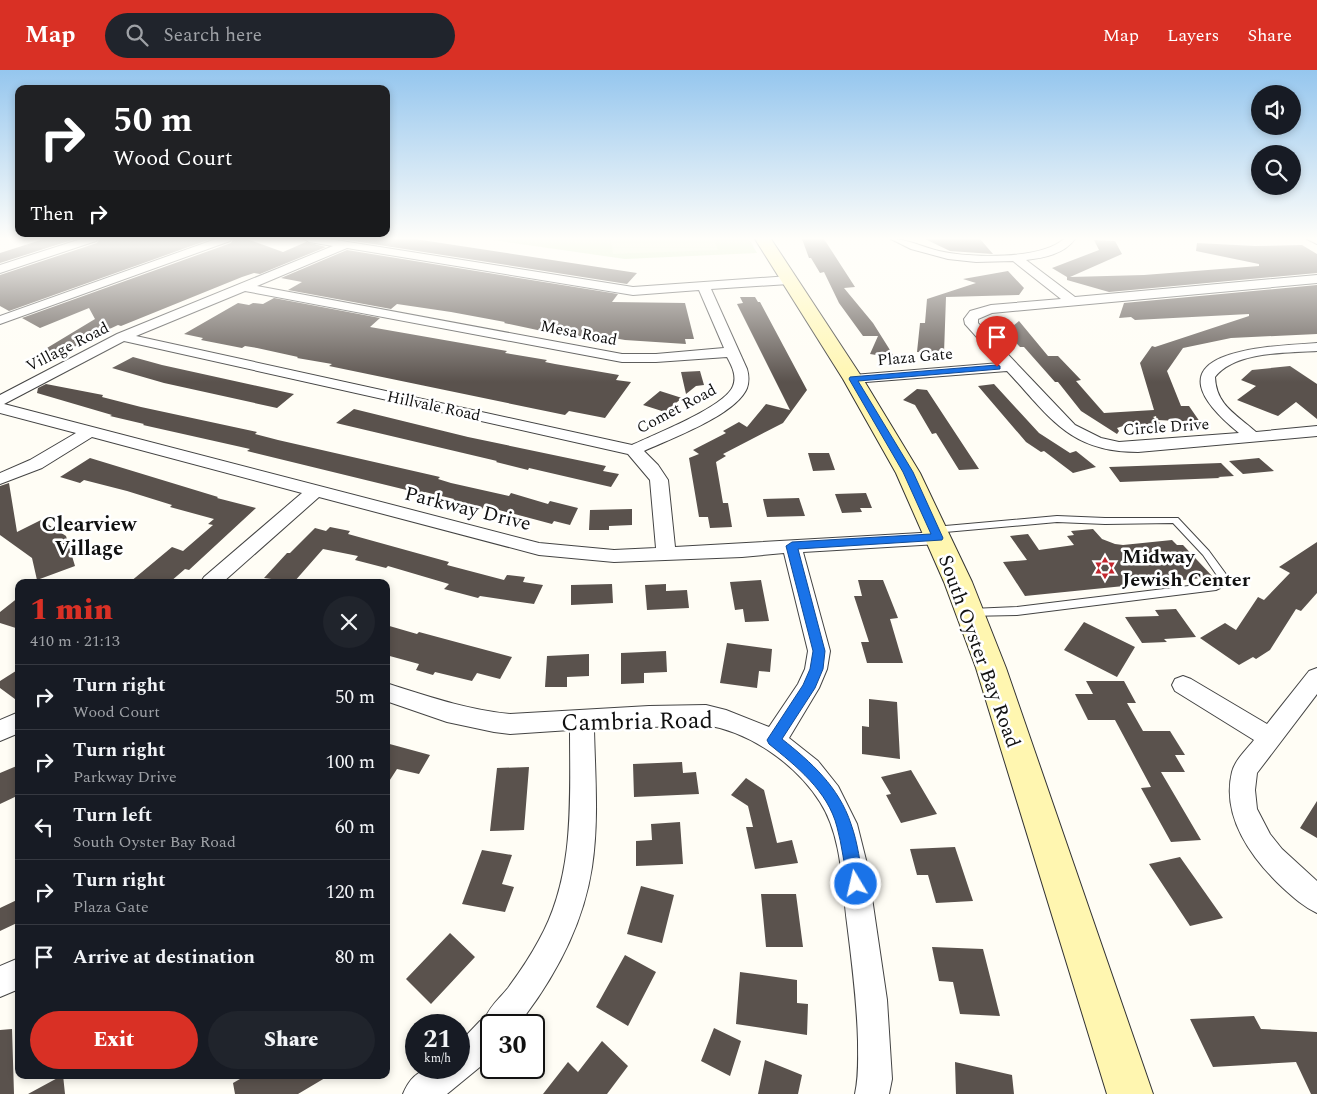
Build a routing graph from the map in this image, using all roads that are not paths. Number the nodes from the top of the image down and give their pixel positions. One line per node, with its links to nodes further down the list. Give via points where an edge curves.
1 (703, 286): 13 (street, Comet Road)
2 (93, 287): 10 (street)
3 (244, 287): 11 (street, Village Road); 13 (street, Mesa Road, via 622,358)
4 (599, 287): 5 (street, via 650,291)
5 (695, 287)
6 (794, 287): 15 (main road, South Oyster Bay Road)
7 (1053, 287): 9 (street)
8 (1230, 287): 9 (street, Circle Drive)
9 (1072, 301): 14 (street, Circle Drive, via 991,309 975,314 972,324)
10 (0, 320)
11 (122, 337): 16 (street, Village Road); 21 (street, Hillvale Road)
12 (1317, 347): 20 (street, via 1237,356 1222,360 1212,368 1206,382 1208,390 1219,406)
13 (732, 352): 21 (street, Comet Road, via 742,378 734,396 712,411)
14 (1010, 366): 15 (street, Plaza Gate); 20 (street, Circle Drive, via 1069,428 1096,442 1138,448)
15 (853, 379): 24 (main road, South Oyster Bay Road, via 908,472)
16 (0, 401)
17 (0, 408): 19 (street, Parkway Drive)
18 (1317, 431): 20 (street, Circle Drive)
19 (89, 432): 22 (street, via 36,464); 23 (street, Parkway Drive)
20 (1253, 437)
21 (634, 450): 26 (street, via 659,480)
22 (0, 479)
23 (315, 491): 26 (street, Parkway Drive, via 539,549 614,556); 27 (street)
24 (936, 534): 25 (street, Parkway Drive); 28 (main road, South Oyster Bay Road); 28 (lane, via 1057,519 1175,520 1223,577 1216,586 1017,611)
25 (792, 546): 26 (street, Parkway Drive); 36 (street, via 819,651 808,688)
26 (666, 554)
27 (214, 579)
28 (970, 613): 46 (main road, South Oyster Bay Road, via 991,668)
29 (1317, 677): 35 (street)
30 (1183, 685): 35 (street)
31 (390, 693): 32 (street, Cambria Road, via 454,716 486,722)
32 (582, 721): 36 (street, Cambria Road, via 649,716 718,717); 40 (street, via 582,825 577,875 568,911 556,940)
33 (15, 724): 34 (street)
34 (0, 731)
35 (1270, 738): 37 (street, via 1245,770 1241,783 1242,805 1253,832 1271,857)
36 (774, 740): 45 (street, Cambria Road, via 809,769 828,794 844,824 854,864 872,1000 875,1079)
37 (1317, 899)
38 (15, 975): 39 (street)
39 (0, 982)
40 (507, 1014)
41 (480, 1045): 42 (street)
42 (470, 1055)
43 (440, 1079): 44 (street)
44 (420, 1094)
45 (872, 1094)
46 (1130, 1094)

